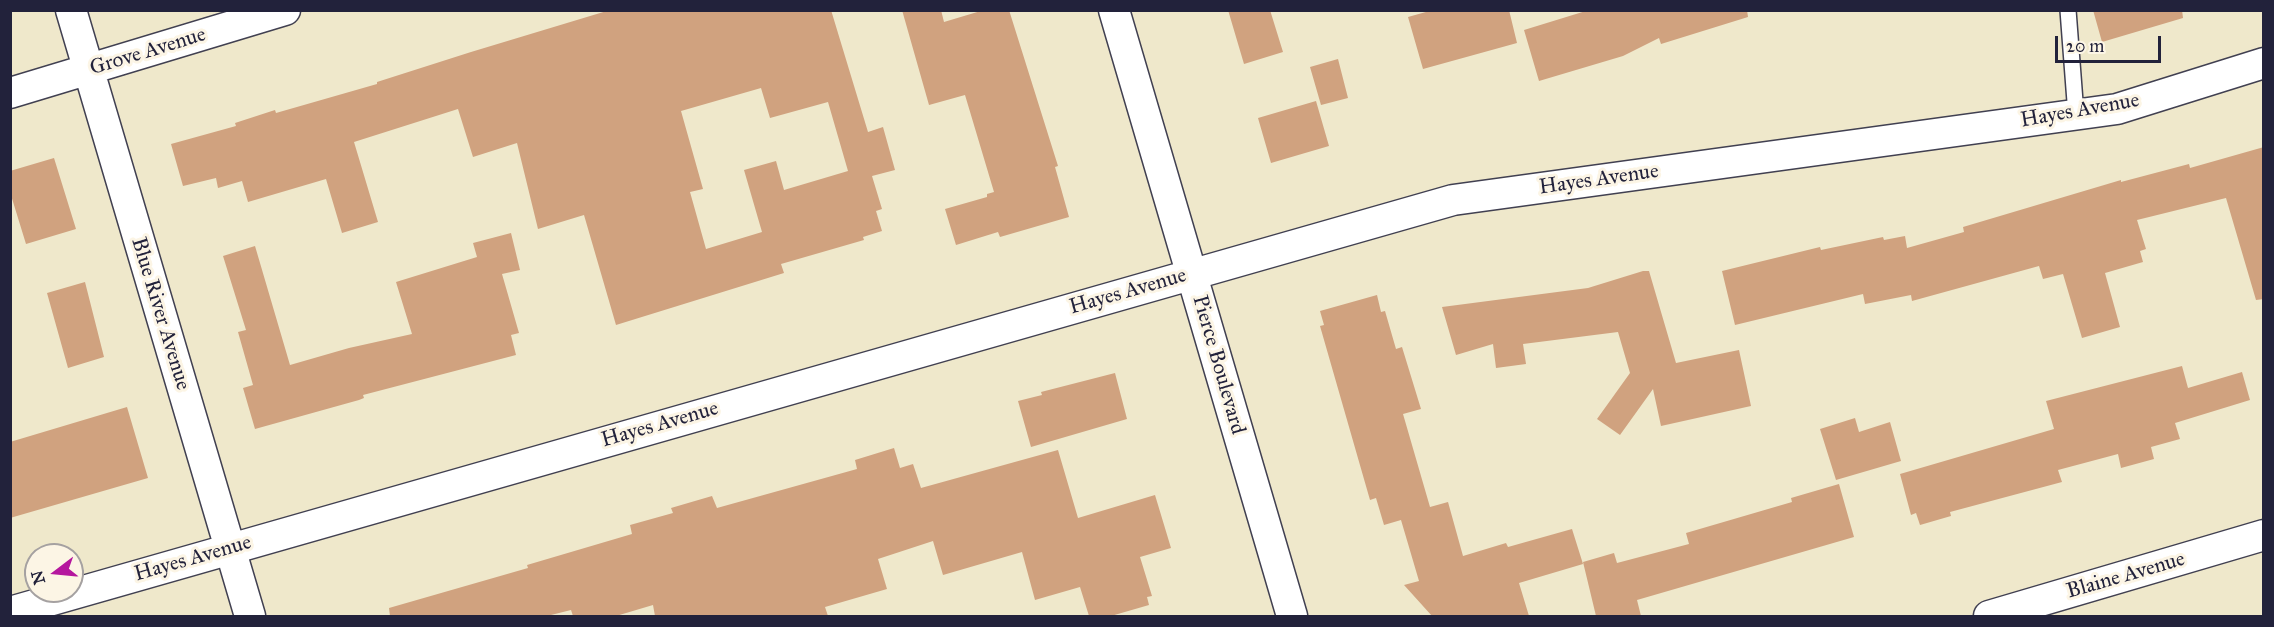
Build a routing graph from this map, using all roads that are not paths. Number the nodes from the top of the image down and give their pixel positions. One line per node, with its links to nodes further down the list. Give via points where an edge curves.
1 (71, 10): 6 (street, Blue River Avenue)
2 (285, 10): 6 (street, Grove Avenue)
3 (1114, 10): 9 (street, Pierce Boulevard)
4 (2068, 10): 8 (lane)
5 (2264, 63): 8 (street, Hayes Avenue, via 2117,109)
6 (88, 70): 7 (street, Grove Avenue); 11 (street, Blue River Avenue)
7 (10, 93)
8 (2076, 115): 9 (street, Hayes Avenue, via 1454,200)
9 (1191, 273): 11 (street, Hayes Avenue); 14 (street, Pierce Boulevard)
10 (2264, 535): 15 (street, Blaine Avenue)
11 (230, 548): 12 (street, Hayes Avenue); 13 (street, Blue River Avenue)
12 (10, 612)
13 (250, 616)
14 (1292, 616)
15 (1989, 616)

